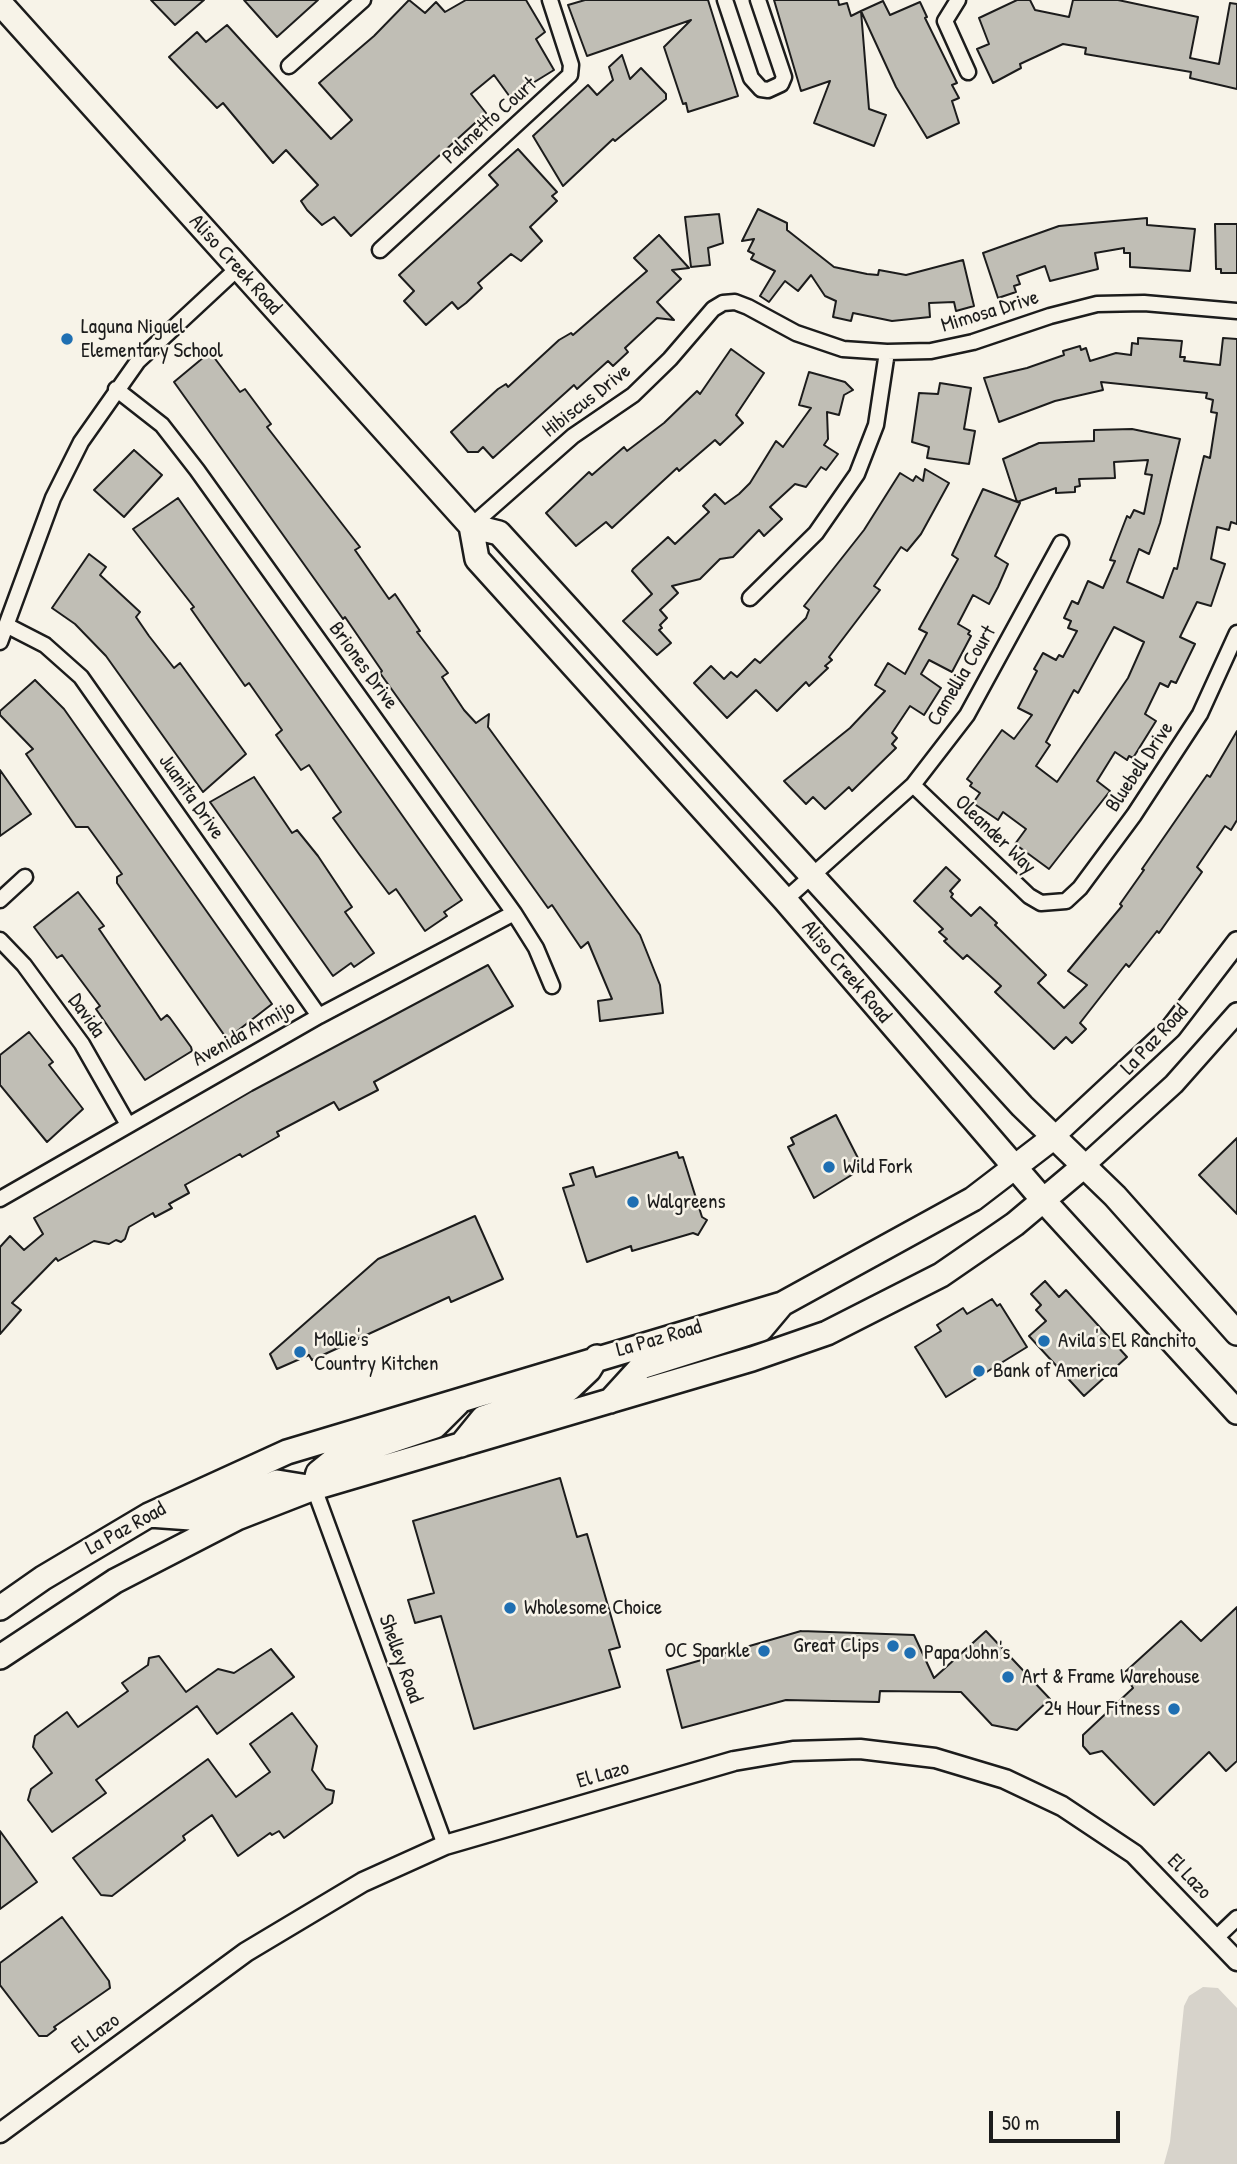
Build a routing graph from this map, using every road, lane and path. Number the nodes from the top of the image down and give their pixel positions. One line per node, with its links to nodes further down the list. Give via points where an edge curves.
1 (363, 0): 7 (street)
2 (550, 0): 9 (street, Palmetto Court, via 571,65 570,75)
3 (725, 0): 4 (street, via 751,78 768,90 781,84 784,77)
4 (758, 0)
5 (958, 0): 8 (street, via 945,21)
6 (0, 3): 10 (main road, Aliso Creek Road)
7 (289, 66)
8 (968, 72)
9 (380, 250)
10 (237, 268): 14 (street, via 138,361); 15 (main road, Aliso Creek Road)
11 (723, 303): 13 (street, Mimosa Drive, via 742,304 796,333 843,349); 15 (street, Hibiscus Drive, via 634,395 573,436)
12 (1237, 311): 13 (street, Mimosa Drive, via 1097,304 973,342 931,351)
13 (887, 352): 17 (street, via 876,425 857,474 816,533)
14 (116, 388): 18 (street, via 81,442 53,498); 27 (street, Briones Drive, via 162,425 197,470)
15 (471, 526): 22 (main road, Aliso Creek Road, via 499,533); 25 (main road, Aliso Creek Road, via 477,559)
16 (1061, 543): 21 (street, Camellia Court, via 967,715)
17 (750, 598)
18 (8, 626): 20 (street); 32 (street, Juanita Drive, via 45,645 81,677)
19 (1237, 633): 26 (street, Bluebell Drive, via 1200,714 1134,816 1080,888 1066,901)
20 (0, 642)
21 (912, 785): 22 (street, Camellia Court); 26 (street, Oleander Way, via 1029,896)
22 (814, 874): 25 (street, Camellia Court); 34 (main road, Aliso Creek Road)
23 (24, 877): 24 (street)
24 (0, 900)
25 (785, 900): 36 (main road, Aliso Creek Road)
26 (1054, 904)
27 (514, 914): 30 (street, Briones Drive, via 536,948); 32 (street, Avenida Armijo)
28 (0, 940): 33 (street, Davida, via 82,1044)
29 (1237, 942): 34 (main road, La Paz Road, via 1171,1028)
30 (552, 986)
31 (1237, 1013): 35 (main road, La Paz Road, via 1174,1084)
32 (320, 1016): 33 (street, Avenida Armijo)
33 (127, 1124): 37 (street, Avenida Armijo)
34 (1054, 1137): 35 (main road, Aliso Creek Road); 36 (main road, La Paz Road)
35 (1084, 1166): 38 (main road, La Paz Road); 40 (main road, Aliso Creek Road)
36 (1015, 1168): 38 (main road, Aliso Creek Road); 39 (main road, La Paz Road, via 962,1205)
37 (0, 1199)
38 (1044, 1201): 43 (main road, La Paz Road, via 941,1275 827,1333); 44 (main road, Aliso Creek Road)
39 (782, 1304): 41 (main road, La Paz Road); 43 (main road, via 761,1329 641,1367)
40 (1237, 1333)
41 (597, 1357): 42 (main road, La Paz Road); 45 (main road, via 569,1389 483,1418)
42 (460, 1401): 46 (main road, via 435,1426 334,1460 318,1473); 47 (main road, La Paz Road, via 287,1452)
43 (610, 1401): 45 (main road, La Paz Road)
44 (1237, 1412)
45 (461, 1445): 46 (main road, La Paz Road)
46 (314, 1488): 47 (main road, via 277,1482 191,1518); 49 (main road, La Paz Road, via 237,1518 158,1558 57,1617); 50 (street, Shelley Road)
47 (149, 1515): 48 (main road, La Paz Road)
48 (0, 1608)
49 (0, 1657)
50 (445, 1845): 52 (street, El Lazo, via 734,1761 793,1751 847,1750 935,1758 1006,1779 1110,1836 1153,1872); 54 (street, El Lazo, via 363,1882 277,1932)
51 (1237, 1918): 52 (street)
52 (1216, 1938): 53 (street, El Lazo)
53 (1237, 1961)
54 (0, 2133)

